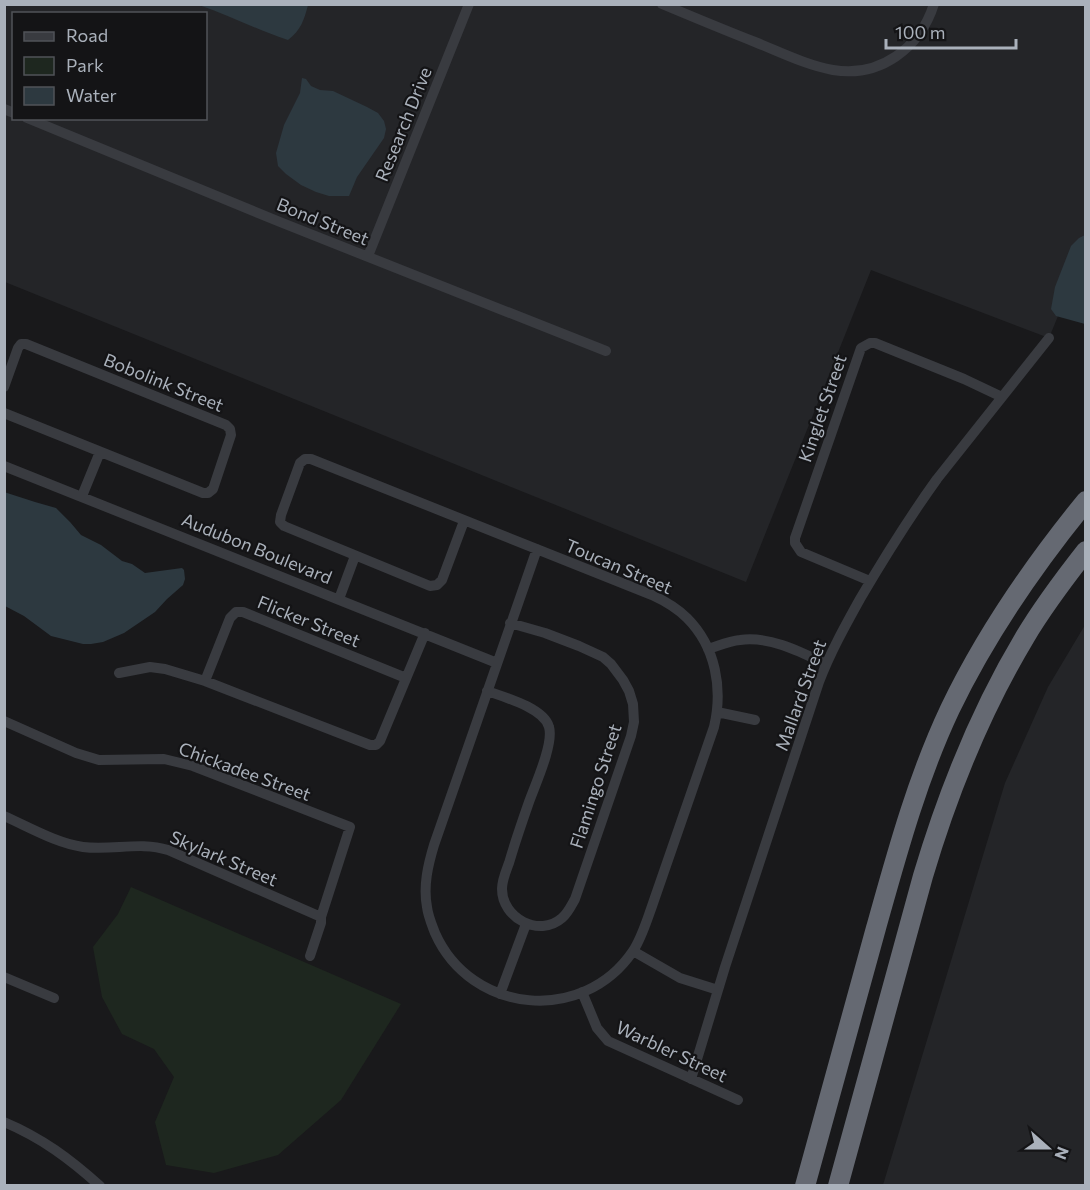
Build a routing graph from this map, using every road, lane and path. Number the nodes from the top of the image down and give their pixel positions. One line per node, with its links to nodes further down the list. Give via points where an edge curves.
1 (469, 4): 5 (street, Research Drive)
2 (662, 4): 3 (street, via 809,63 842,71 869,69 900,55 924,28)
3 (934, 4)
4 (32, 120): 5 (street, Bond Street)
5 (368, 256): 7 (street, Bond Street)
6 (1049, 338): 9 (street, Mallard Street)
7 (606, 351)
8 (4, 387): 11 (street, Bobolink Street, via 18,348 26,344 226,424 231,435 213,489 208,493)
9 (1002, 397): 19 (street, Mallard Street, via 937,479); 19 (street, Kinglet Street, via 875,343 861,348 795,543 801,552)
10 (4, 413): 11 (street, Bobolink Street)
11 (100, 452): 13 (street)
12 (4, 466): 13 (street, Audubon Boulevard)
13 (82, 496): 20 (street, Audubon Boulevard)
14 (1086, 501): 47 (highway, via 1044,553 980,651 931,754 902,836)
15 (464, 521): 16 (street); 18 (street, via 437,585 430,586); 18 (street, via 304,459 280,522)
16 (537, 549): 21 (street, Toucan Street); 23 (street, Toucan Street, via 672,606 696,628)
17 (1086, 550): 48 (highway, via 1038,615 1004,673 950,791)
18 (355, 556): 20 (street)
19 (870, 581): 25 (street, Mallard Street)
20 (339, 599): 22 (street, Audubon Boulevard)
21 (510, 623): 24 (street, Toucan Street); 35 (street, Flamingo Street, via 603,657 623,680 634,713 631,736 575,899 555,922)
22 (425, 633): 24 (street, Audubon Boulevard); 27 (street)
23 (708, 649): 25 (street, via 741,639 754,640 790,647); 30 (street, Toucan Street, via 717,678)
24 (497, 663): 29 (street, Toucan Street)
25 (826, 664): 39 (street, Mallard Street)
26 (118, 673): 28 (street, via 156,667)
27 (406, 678): 28 (street, via 376,746); 28 (street, Flicker Street, via 236,612 230,618)
28 (205, 681)
29 (487, 691): 35 (street, via 534,710 549,726 547,751 502,889 506,905 515,918); 41 (street, Toucan Street, via 434,844 426,897 430,920 450,960 468,978)
30 (717, 712): 31 (street); 36 (street, Toucan Street, via 651,909)
31 (755, 720)
32 (4, 721): 34 (street, Chickadee Street, via 88,757 164,759 193,766 350,827)
33 (4, 816): 34 (street, Skylark Street, via 84,847 143,845 168,850)
34 (321, 917): 37 (street)
35 (526, 924): 41 (street)
36 (633, 951): 39 (street, via 680,978); 40 (street, Toucan Street, via 609,976)
37 (310, 956)
38 (4, 977): 42 (street)
39 (718, 990): 43 (street, Mallard Street)
40 (582, 992): 41 (street, Toucan Street, via 532,1001); 43 (street, Warbler Street, via 597,1028 608,1041)
41 (500, 994)
42 (54, 998)
43 (691, 1079): 44 (street, Warbler Street)
44 (738, 1100)
45 (4, 1122): 46 (street, via 50,1145)
46 (100, 1185)
47 (805, 1185)
48 (838, 1185)

